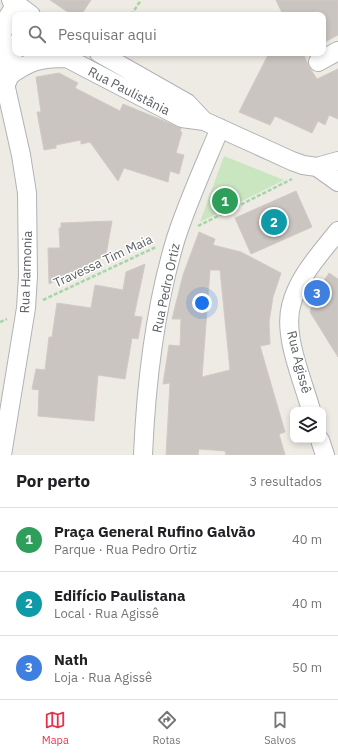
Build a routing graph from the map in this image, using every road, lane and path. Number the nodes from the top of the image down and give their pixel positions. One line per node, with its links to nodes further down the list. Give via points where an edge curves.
1 (141, 0): 4 (path)
2 (13, 2): 3 (street); 5 (street)
3 (27, 12)
4 (133, 12)
5 (7, 21): 6 (street)
6 (0, 43)
7 (338, 51): 13 (street)
8 (12, 53): 14 (street, Rua Harmonia)
9 (55, 56): 14 (street, via 25,64)
10 (63, 56): 15 (street, Rua Paulistânia, via 182,118)
11 (104, 56): 15 (street, Rua Paulistânia, via 187,103)
12 (0, 59): 14 (street, Rua Harmonia)
13 (318, 62)
14 (4, 77): 21 (street, Rua Harmonia, via 21,155 26,192)
15 (212, 124): 17 (street, Rua Paulistânia, via 298,163); 20 (street, Rua Pedro Ortiz)
16 (338, 161): 17 (street)
17 (317, 167): 18 (street, Rua Paulistânia); 20 (path, Travessa Tim Maia)
18 (338, 182)
19 (338, 232): 22 (street, Rua Agissê, via 308,269 291,307 290,328 294,351)
20 (176, 237): 21 (path, Travessa Tim Maia); 25 (street, Rua Pedro Ortiz, via 159,314 145,407)
21 (26, 308): 24 (street, Rua Harmonia)
22 (310, 407)
23 (321, 443): 26 (street)
24 (2, 455)
25 (143, 455)
26 (325, 455)

